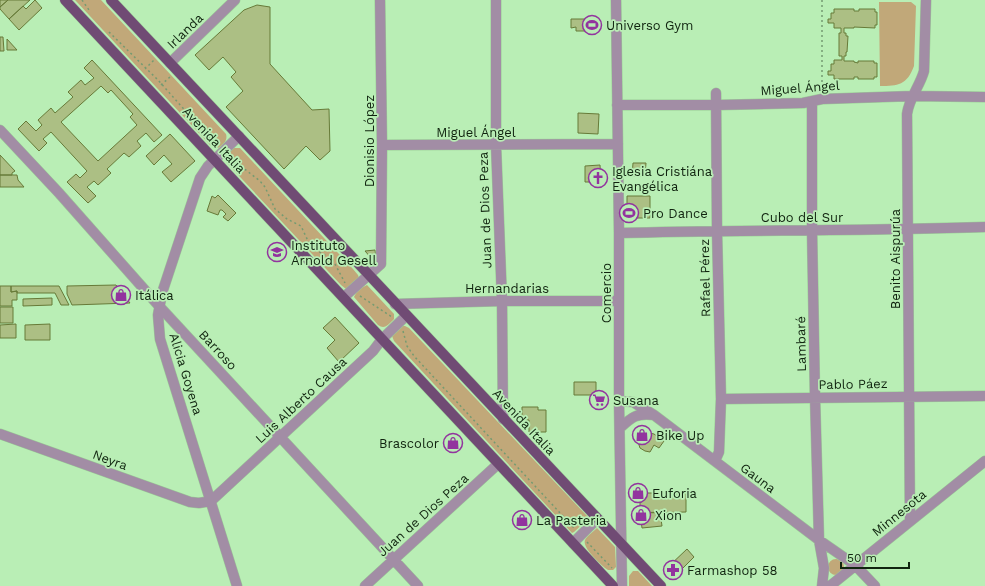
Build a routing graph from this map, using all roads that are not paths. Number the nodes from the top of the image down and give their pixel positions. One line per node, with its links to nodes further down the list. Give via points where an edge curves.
1 (65, 0): 20 (main road, Avenida Italia)
2 (111, 0): 8 (main road, Avenida Italia)
3 (235, 0): 8 (street, Irlanda)
4 (380, 0): 19 (street, Dionisio López)
5 (496, 0): 17 (street, Juan de Dios Peza)
6 (616, 0): 13 (street, Comercio)
7 (926, 0): 10 (street, Benito Aispurúa, via 924,71)
8 (174, 67): 16 (main road, Avenida Italia)
9 (716, 93): 14 (street, Rafael Pérez)
10 (913, 96): 11 (street, Miguel Ángel); 12 (street, Miguel Ángel); 23 (street, Benito Aispurúa, via 907,114)
11 (985, 97)
12 (817, 100): 14 (street, Miguel Ángel, via 803,103); 22 (street, Lambaré)
13 (617, 105): 14 (street, Miguel Ángel); 18 (street, Comercio)
14 (717, 105): 24 (street, Rafael Pérez)
15 (0, 130): 31 (street, Barroso)
16 (239, 136): 20 (street, Alicia Goyena); 26 (main road, Avenida Italia)
17 (496, 144): 18 (street, Miguel Ángel); 19 (street, Miguel Ángel); 28 (street, Juan de Dios Peza)
18 (618, 144): 25 (street, Comercio)
19 (382, 145): 26 (street, Dionisio López, via 381,264)
20 (215, 160): 27 (main road, Avenida Italia); 31 (street, Alicia Goyena, via 200,178)
21 (985, 227): 23 (street, Cubo del Sur)
22 (812, 229): 23 (street, Cubo del Sur); 24 (street, Cubo del Sur); 36 (street, Lambaré)
23 (908, 229): 34 (street, Benito Aispurúa)
24 (717, 230): 25 (street, Cubo del Sur); 37 (street, Rafael Pérez)
25 (619, 233): 29 (street, Comercio)
26 (369, 276): 27 (street); 30 (main road, Avenida Italia)
27 (344, 297): 33 (main road, Avenida Italia)
28 (502, 301): 29 (street, Hernandarias); 30 (street, Hernandarias); 40 (street, Juan de Dios Peza)
29 (619, 301): 38 (street, Comercio)
30 (395, 304): 32 (main road, Avenida Italia)
31 (159, 306): 43 (street, Barroso); 47 (street, Alicia Goyena, via 160,339)
32 (406, 316): 33 (street, Luis Alberto Causa); 40 (main road, Avenida Italia)
33 (382, 339): 43 (street, Luis Alberto Causa); 46 (main road, Avenida Italia)
34 (909, 396): 35 (street, Pablo Páez); 36 (street, Pablo Páez); 49 (street, Benito Aispurúa)
35 (985, 396)
36 (815, 397): 37 (street, Pablo Páez); 50 (street, Lambaré)
37 (721, 399): 45 (street, Rafael Pérez, via 719,452)
38 (619, 401): 39 (street, Gauna, via 633,402); 41 (street, Comercio)
39 (654, 415): 41 (street, via 634,416); 45 (street, Gauna)
40 (503, 419): 48 (main road, Avenida Italia)
41 (620, 428): 52 (street, Comercio)
42 (0, 434): 47 (street, Neyra, via 190,502)
43 (280, 436): 47 (street, Luis Alberto Causa); 53 (street, Barroso)
44 (985, 460): 49 (street, Minnesota)
45 (715, 461): 50 (street, Gauna)
46 (498, 464): 51 (main road, Avenida Italia); 53 (street, Juan de Dios Peza)
47 (211, 501): 55 (street, Alicia Goyena)
48 (597, 519): 51 (street); 52 (main road, Avenida Italia)
49 (910, 521): 54 (street, Minnesota)
50 (819, 540): 54 (street, Gauna); 61 (street, Lambaré, via 823,564)
51 (573, 543): 58 (main road, Avenida Italia)
52 (622, 545): 59 (street, Comercio); 60 (main road, Avenida Italia)
53 (394, 559): 56 (street, Juan de Dios Peza); 57 (street, Barroso)
54 (855, 565): 62 (street, Minnesota); 63 (street, Gauna)
55 (238, 586)
56 (365, 586)
57 (418, 586)
58 (613, 586)
59 (622, 586)
60 (661, 586)
61 (822, 586)
62 (830, 586)
63 (875, 586)

